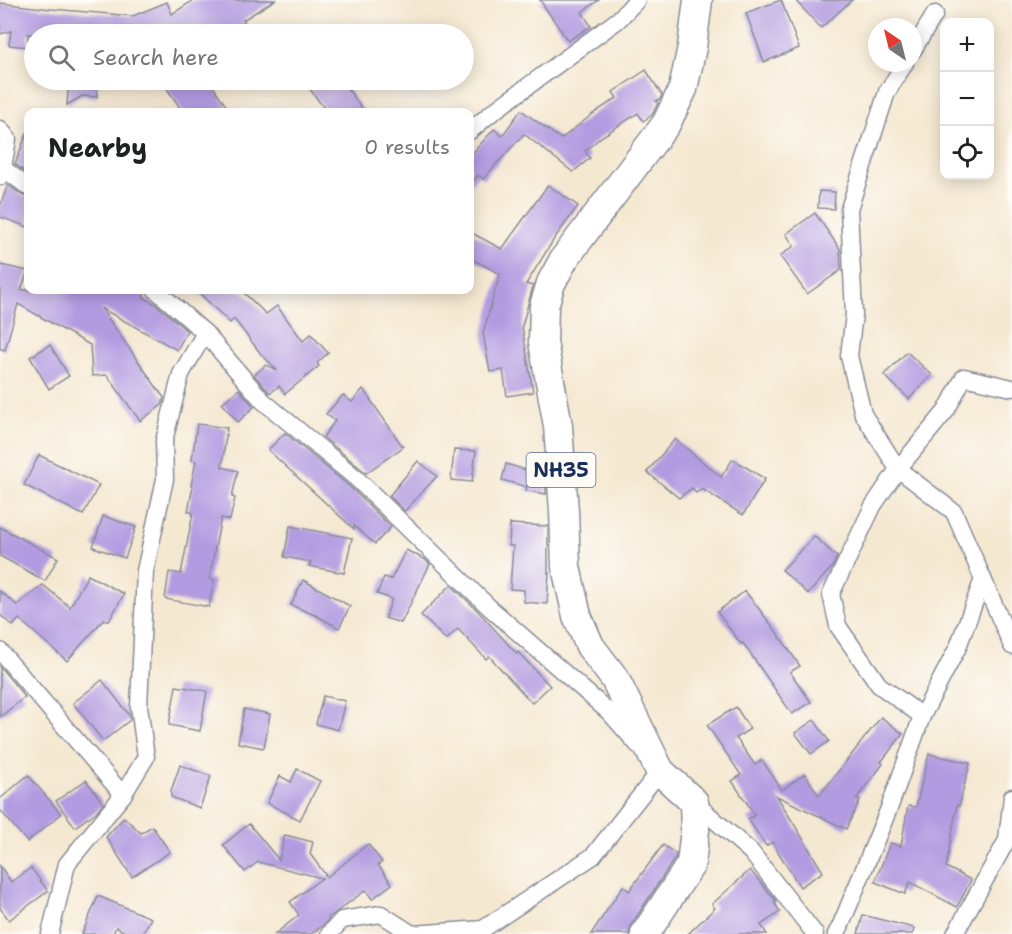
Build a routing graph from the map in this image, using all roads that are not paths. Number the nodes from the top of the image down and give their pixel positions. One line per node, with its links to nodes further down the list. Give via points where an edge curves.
1 (637, 0): 6 (street, via 618,20)
2 (698, 0): 18 (highway, NH35, via 683,89 666,124 564,259 544,306 543,342 558,426 566,567 577,616 590,646 615,679)
3 (935, 14): 4 (street)
4 (922, 35)
5 (899, 72): 13 (street, via 887,92 849,209 854,314 849,356 863,414)
6 (474, 127)
7 (0, 129): 8 (street, via 8,139)
8 (2, 172): 9 (street)
9 (24, 185)
10 (161, 294): 11 (street)
11 (205, 333): 18 (street, via 263,401 356,478 489,607 610,713); 19 (street, via 181,374 164,441 165,479 145,571 139,706 146,758)
12 (1012, 388): 13 (street, via 964,377 946,411)
13 (898, 469): 14 (street, via 954,512); 17 (street, via 873,506 831,594 838,626 879,685)
14 (983, 579): 15 (street); 17 (street, via 958,647)
15 (1012, 646)
16 (0, 651): 19 (street)
17 (922, 716): 27 (street, via 890,806)
18 (660, 771): 21 (highway, NH35); 24 (street, via 593,856 503,916 483,929)
19 (123, 795): 22 (street, via 67,864)
20 (1012, 797): 28 (street, via 1007,840)
21 (694, 802): 25 (highway, via 691,864); 26 (street, via 751,852)
22 (50, 934)
23 (328, 934): 24 (street, via 342,920 381,914)
24 (412, 934)
25 (645, 934)
26 (815, 934)
27 (836, 934)
28 (956, 934)

